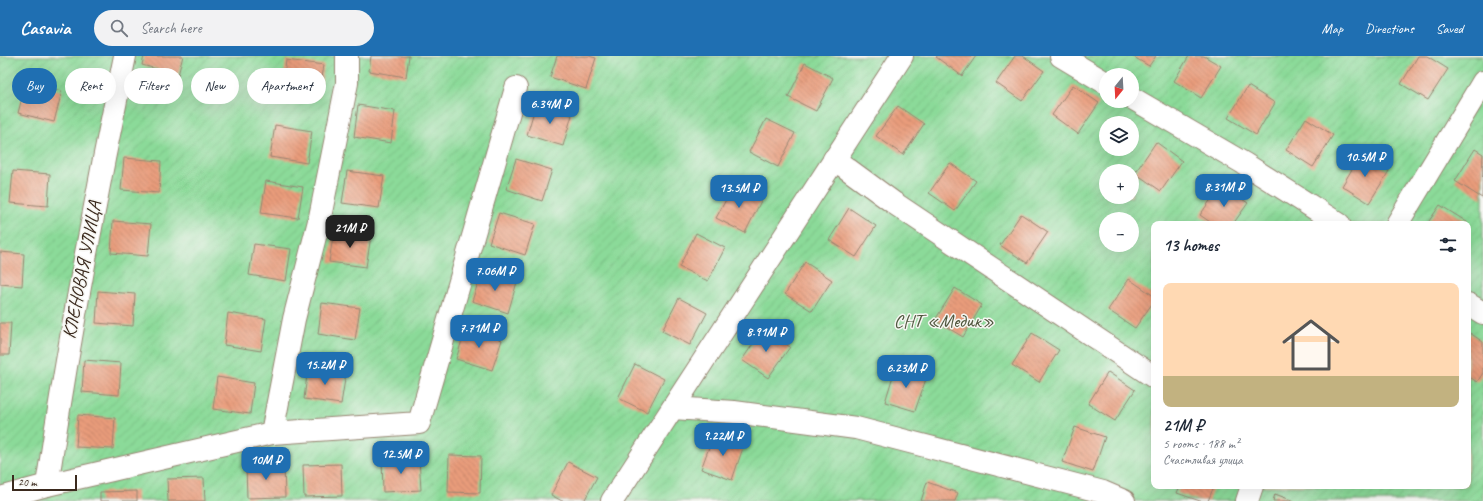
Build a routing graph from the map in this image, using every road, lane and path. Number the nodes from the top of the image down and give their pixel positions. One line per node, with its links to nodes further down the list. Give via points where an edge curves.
1 (125, 56): 17 (street, КЛЕНОВАЯ УЛИЦА, via 93,210)
2 (347, 56): 16 (street, via 347,83 320,217 294,319)
3 (902, 56): 9 (street)
4 (1061, 56): 5 (street)
5 (1099, 79)
6 (1483, 82): 11 (street)
7 (516, 88): 16 (street, via 419,423)
8 (1139, 102): 10 (street, via 1245,164)
9 (834, 159): 14 (street, via 894,203); 15 (street)
10 (1334, 221)
11 (1399, 221)
12 (1471, 306): 13 (street)
13 (1483, 313)
14 (1151, 375)
15 (673, 408): 20 (street); 21 (street, via 734,412 856,428 1103,492)
16 (272, 433): 17 (street)
17 (47, 485): 19 (street)
18 (1251, 489): 22 (street)
19 (0, 498)
20 (612, 501)
21 (1124, 501)
22 (1247, 501)

